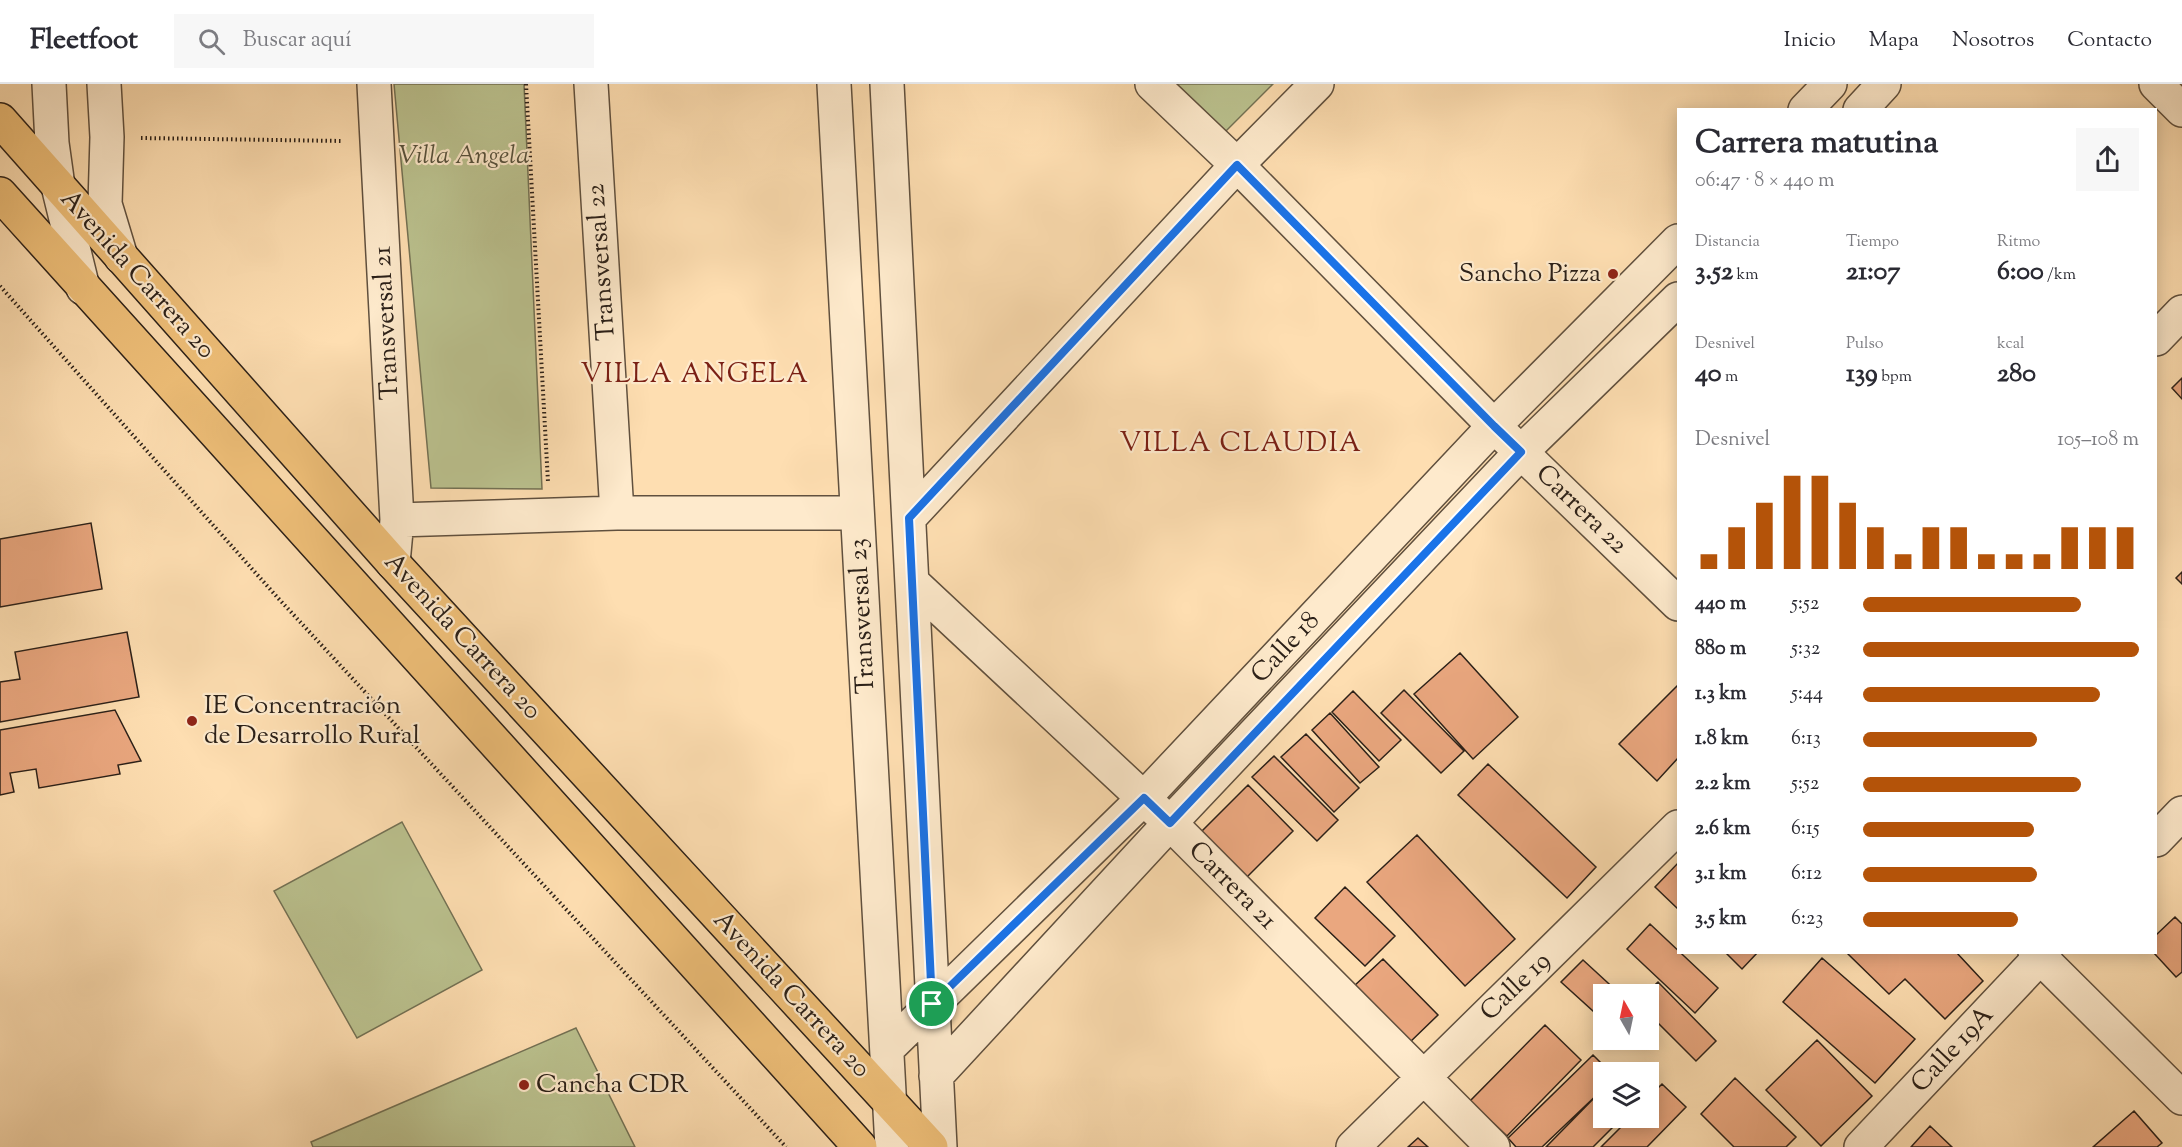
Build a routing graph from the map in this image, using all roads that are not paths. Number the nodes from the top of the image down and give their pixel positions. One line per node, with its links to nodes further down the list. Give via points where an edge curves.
1 (49, 84): 17 (street)
2 (104, 84): 20 (street, via 105,204)
3 (374, 84): 32 (street, Transversal 21)
4 (591, 84): 29 (street, Transversal 22)
5 (834, 84): 30 (street, Transversal 23)
6 (887, 84): 31 (street, Transversal 23)
7 (1152, 84): 16 (street, Carrera 22)
8 (1317, 84): 16 (street)
9 (1830, 84): 12 (street)
10 (1884, 84): 13 (street)
11 (2156, 84): 14 (street)
12 (1807, 108)
13 (1862, 108)
14 (2182, 110)
15 (0, 120): 17 (main road, Avenida Carrera 20)
16 (1237, 165): 27 (street, Carrera 22); 31 (street)
17 (58, 186): 20 (main road, Avenida Carrera 20); 22 (street)
18 (0, 194): 22 (main road, Avenida Carrera 20)
19 (1677, 242): 21 (street, Calle 18)
20 (121, 257): 33 (main road, Avenida Carrera 20)
21 (1648, 272): 23 (street); 27 (street, Calle 18)
22 (83, 288): 48 (main road, Avenida Carrera 20)
23 (1677, 298)
24 (1677, 300): 28 (street, Calle 18)
25 (2182, 312): 26 (street)
26 (2157, 338)
27 (1494, 426): 28 (street, Carrera 22); 36 (street, Calle 18)
28 (1521, 452): 35 (street, Carrera 22); 38 (street, Calle 18)
29 (617, 513): 30 (street); 32 (street)
30 (857, 513): 43 (street, Transversal 23)
31 (909, 518): 34 (street, Transversal 23)
32 (397, 520): 33 (street, Transversal 21)
33 (393, 563): 47 (main road, Avenida Carrera 20)
34 (912, 582): 36 (street, Carrera 21); 42 (street, Transversal 23)
35 (1677, 603)
36 (1144, 798): 38 (street, Carrera 21); 42 (street, Calle 18)
37 (2182, 813): 40 (street)
38 (1170, 823): 44 (street, Calle 18); 45 (street, Carrera 21)
39 (1677, 828): 45 (street, Calle 19)
40 (2157, 839)
41 (2040, 954): 46 (street); 54 (street, Calle 19A)
42 (932, 1004): 43 (street, Calle 18); 44 (street, Transversal 23)
43 (887, 1049): 47 (street, Transversal 23)
44 (936, 1076): 51 (street, Transversal 23)
45 (1423, 1077): 52 (street, Calle 19); 53 (street, Carrera 21)
46 (2182, 1098)
47 (889, 1101): 49 (street, Transversal 23); 50 (main road, Avenida Carrera 20)
48 (860, 1147)
49 (892, 1147)
50 (931, 1147)
51 (940, 1147)
52 (1353, 1147)
53 (1493, 1147)
54 (1862, 1147)

